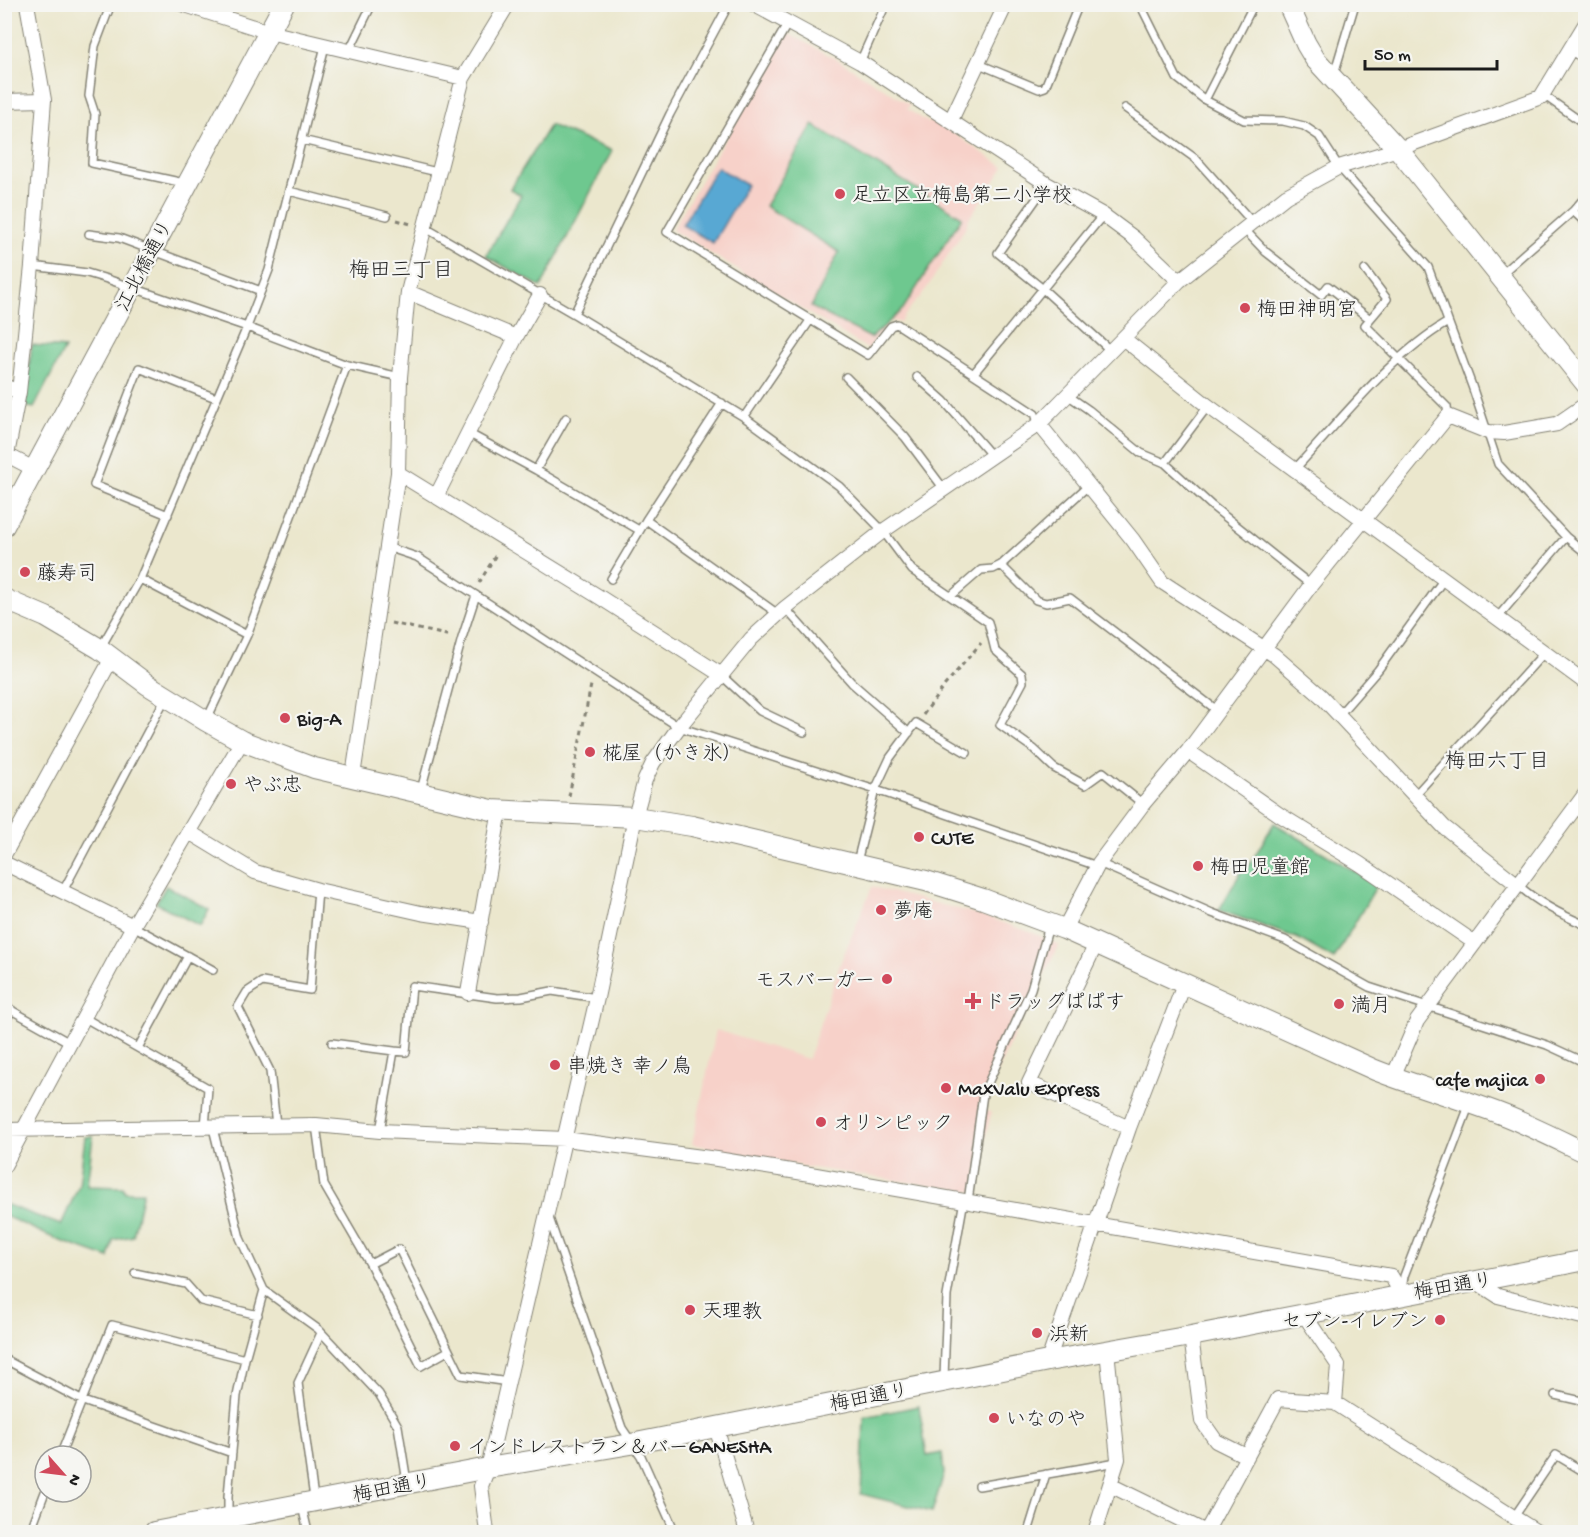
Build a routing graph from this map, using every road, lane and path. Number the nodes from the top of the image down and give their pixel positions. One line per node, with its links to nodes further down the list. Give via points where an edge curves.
1 (27, 4): 28 (street)
2 (111, 4): 38 (lane, via 95,46 89,96 95,114 92,163)
3 (182, 4): 18 (street)
4 (284, 4): 18 (street, 江北橋通り)
5 (372, 4): 21 (lane)
6 (507, 4): 25 (street)
7 (729, 4): 59 (lane, via 670,114)
8 (753, 4): 16 (street)
9 (886, 4): 23 (lane)
10 (1006, 4): 24 (street)
11 (1079, 4): 24 (lane, via 1045,87 1040,89)
12 (1140, 4): 29 (lane, via 1177,78)
13 (1254, 4): 29 (lane)
14 (1288, 4): 26 (street, via 1306,44)
15 (1355, 4): 26 (lane)
16 (788, 22): 23 (street); 60 (lane, via 667,232)
17 (1586, 23): 20 (street)
18 (269, 32): 19 (street); 38 (street, 江北橋通り)
19 (325, 46): 21 (street); 34 (lane)
20 (1572, 47): 22 (street); 27 (street)
21 (350, 51): 25 (street)
22 (1586, 57)
23 (860, 62): 32 (street)
24 (979, 64): 32 (street)
25 (463, 78): 37 (street)
26 (1332, 79): 35 (street)
27 (1542, 94): 33 (lane); 35 (street)
28 (44, 100): 30 (street); 50 (street)
29 (1205, 100): 36 (lane, via 1244,120 1304,126 1319,136)
30 (4, 101)
31 (1125, 108): 46 (lane, via 1196,159)
32 (951, 120): 39 (street)
33 (1586, 125)
34 (302, 140): 37 (lane); 40 (lane)
35 (1398, 149): 36 (street); 52 (street)
36 (1339, 167): 46 (street, via 1286,196); 62 (lane, via 1428,267)
37 (438, 172): 47 (street)
38 (187, 184): 49 (street, 江北橋通り)
39 (1047, 184): 43 (street); 55 (lane, via 998,253)
40 (289, 191): 44 (lane); 56 (lane)
41 (1586, 196): 42 (lane)
42 (1573, 211): 45 (lane); 52 (lane)
43 (1102, 215): 53 (street, via 1134,238); 55 (lane)
44 (387, 216): 47 (path)
45 (1586, 223)
46 (1249, 226): 53 (street); 61 (lane, via 1266,252 1321,295 1328,286)
47 (424, 227): 57 (street); 58 (lane)
48 (89, 234): 49 (lane, via 119,238)
49 (150, 250): 54 (street, 江北橋通り); 56 (lane)
50 (32, 266): 54 (lane, via 87,273); 75 (street)
51 (1365, 270): 61 (lane, via 1387,298)
52 (1499, 276): 73 (street)
53 (1179, 281): 65 (street)
54 (131, 287): 63 (lane); 89 (street, 江北橋通り)
55 (1043, 289): 66 (lane); 69 (lane)
56 (261, 291): 63 (lane)
57 (408, 292): 64 (street); 71 (street)
58 (540, 295): 59 (lane); 64 (street)
59 (574, 314): 78 (lane)
60 (811, 319): 69 (lane, via 868,355 891,326 897,324); 82 (lane)
61 (1370, 319): 67 (lane, via 1365,325)
62 (1448, 322): 67 (lane); 85 (lane)
63 (247, 327): 68 (lane); 77 (lane)
64 (516, 338): 86 (street)
65 (1124, 339): 66 (street); 80 (street)
66 (1111, 351): 76 (street)
67 (1398, 358): 81 (lane, via 1447,407); 90 (lane)
68 (347, 365): 71 (lane); 118 (lane)
69 (974, 373): 84 (lane, via 1035,414)
70 (917, 376): 87 (lane)
71 (400, 377): 92 (street)
72 (846, 377): 94 (lane, via 905,436)
73 (1586, 384)
74 (4, 386): 75 (street)
75 (19, 392): 89 (street, via 7,455)
76 (1066, 394): 84 (street); 88 (lane, via 1142,453)
77 (216, 398): 96 (lane); 96 (lane, via 139,368 94,485)
78 (722, 403): 82 (lane); 98 (lane)
79 (1586, 404): 85 (street, via 1557,424)
80 (1208, 406): 88 (lane); 90 (street)
81 (1448, 416): 85 (street); 97 (street)
82 (744, 417): 101 (lane, via 839,486)
83 (566, 418): 91 (lane)
84 (1039, 424): 87 (street); 93 (street)
85 (1488, 432): 102 (lane, via 1498,464)
86 (468, 433): 91 (lane); 95 (street)
87 (992, 456): 94 (street)
88 (1165, 463): 110 (lane)
89 (34, 469): 99 (street, 江北橋通り)
90 (1295, 469): 97 (street)
91 (536, 470): 100 (lane)
92 (398, 472): 95 (street); 104 (street)
93 (1088, 486): 106 (lane); 120 (street, via 1162,582)
94 (944, 489): 101 (street)
95 (437, 495): 103 (street)
96 (168, 515): 107 (lane)
97 (1363, 519): 109 (street); 110 (street)
98 (646, 520): 100 (lane); 114 (lane)
99 (4, 526)
100 (639, 530): 108 (lane)
101 (883, 531): 112 (lane, via 912,570); 114 (street)
102 (1566, 537): 105 (lane); 115 (lane)
103 (506, 538): 111 (path); 124 (street)
104 (387, 548): 111 (lane, via 417,556); 116 (street)
105 (1586, 553)
106 (1001, 565): 112 (lane, via 981,570); 127 (lane, via 1035,600 1046,603 1070,598)
107 (140, 579): 118 (lane); 122 (lane)
108 (611, 579)
109 (1444, 579): 115 (street); 128 (lane, via 1378,670)
110 (1311, 585): 120 (street)
111 (474, 594): 119 (lane); 123 (lane)
112 (951, 596): 117 (lane, via 988,622)
113 (4, 599): 122 (street, via 46,617)
114 (782, 611): 124 (street); 133 (lane, via 852,683)
115 (1497, 618): 121 (street)
116 (376, 619): 119 (path); 137 (street)
117 (990, 633): 130 (path); 142 (lane, via 995,651 1022,674 1023,682 1000,725 1054,768 1084,785 1103,772)
118 (247, 634): 129 (lane)
119 (462, 638): 139 (lane)
120 (1263, 648): 127 (street); 128 (street, via 1321,696)
121 (1544, 652): 125 (street); 141 (lane)
122 (106, 653): 126 (street); 147 (street)
123 (594, 672): 131 (lane); 144 (path)
124 (720, 674): 131 (street); 132 (lane, via 760,711)
125 (1586, 683)
126 (167, 696): 129 (street); 153 (lane)
127 (1218, 711): 135 (street)
128 (1338, 716): 141 (street)
129 (206, 721): 134 (street)
130 (916, 723): 133 (lane); 136 (lane)
131 (679, 727): 138 (lane); 145 (street, via 653,763)
132 (804, 732)
133 (909, 733): 138 (lane, via 890,758)
134 (242, 741): 137 (street, via 314,768); 146 (street)
135 (1188, 751): 142 (street); 158 (street)
136 (967, 753)
137 (352, 776): 139 (street)
138 (875, 790): 149 (lane); 150 (lane)
139 (420, 793): 143 (street)
140 (1586, 793): 151 (street)
141 (1413, 796): 151 (street, via 1444,827)
142 (1143, 804): 150 (street)
143 (500, 810): 144 (street); 154 (street)
144 (566, 813): 145 (street)
145 (635, 817): 149 (street, via 692,826); 164 (street)
146 (189, 832): 152 (street, via 255,872); 156 (street)
147 (4, 855)
148 (4, 863): 153 (street)
149 (856, 865): 157 (street, via 926,881)
150 (1098, 865): 157 (street); 165 (lane, via 1285,940 1370,987)
151 (1518, 885): 155 (lane, via 1564,917); 158 (street)
152 (318, 890): 154 (street, via 422,914); 176 (lane, via 310,990 262,982 247,992 237,1007 270,1071)
153 (63, 891): 156 (street)
154 (481, 922): 163 (street)
155 (1586, 925)
156 (133, 926): 160 (lane); 167 (street)
157 (1057, 926): 159 (street); 186 (lane, via 983,1094)
158 (1475, 943): 165 (street)
159 (1096, 944): 162 (street); 179 (street, via 1029,1083)
160 (188, 956): 161 (lane); 171 (lane)
161 (213, 970)
162 (1185, 982): 174 (street); 179 (street)
163 (468, 993): 164 (lane, via 497,998 552,991); 172 (lane, via 411,986 406,1052)
164 (597, 998): 183 (street)
165 (1428, 1006): 173 (lane, via 1547,1045); 174 (street)
166 (8, 1008): 168 (lane); 169 (lane)
167 (83, 1017): 169 (street); 171 (lane)
168 (4, 1023)
169 (70, 1043): 180 (street)
170 (332, 1043): 172 (lane)
171 (138, 1048): 178 (lane, via 208,1088)
172 (394, 1051): 182 (lane)
173 (1586, 1063)
174 (1393, 1077): 175 (street)
175 (1469, 1103): 184 (street, via 1533,1127); 194 (lane, via 1404,1276)
176 (276, 1125): 177 (street); 178 (street)
177 (316, 1125): 182 (street); 190 (lane, via 324,1185)
178 (209, 1128): 180 (street); 193 (lane, via 240,1238)
179 (1129, 1128): 188 (street)
180 (22, 1129): 181 (street); 185 (street)
181 (4, 1130)
182 (380, 1131): 183 (street)
183 (565, 1139): 186 (street, via 728,1160); 187 (street)
184 (1586, 1153)
185 (4, 1166)
186 (966, 1200): 188 (street); 205 (lane, via 947,1296)
187 (548, 1215): 206 (street); 213 (lane, via 622,1428)
188 (1094, 1225): 194 (street, via 1391,1276); 204 (street)
189 (1586, 1260): 192 (street, 梅田通り)
190 (370, 1264): 201 (lane, via 421,1366); 201 (lane, via 399,1249)
191 (135, 1273): 196 (lane, via 186,1284 201,1301)
192 (1475, 1281): 194 (street, 梅田通り); 197 (street, via 1498,1296)
193 (264, 1290): 196 (lane); 198 (lane)
194 (1402, 1294): 195 (street, 梅田通り)
195 (1303, 1313): 199 (street, 梅田通り); 210 (street, via 1338,1365)
196 (258, 1315): 203 (lane)
197 (1586, 1318)
198 (321, 1333): 220 (lane, via 379,1394 398,1426); 223 (lane, via 298,1383)
199 (1191, 1336): 200 (street, 梅田通り); 215 (street, via 1202,1421 1216,1441)
200 (1107, 1350): 204 (street, 梅田通り); 216 (street)
201 (448, 1351): 206 (lane, via 461,1375)
202 (4, 1359): 208 (lane)
203 (245, 1359): 208 (lane, via 112,1325); 214 (lane)
204 (1048, 1361): 205 (street, 梅田通り)
205 (944, 1381): 211 (street, 梅田通り)
206 (508, 1382): 217 (street)
207 (1555, 1395): 209 (lane)
208 (83, 1401): 212 (lane); 214 (lane)
209 (1586, 1402)
210 (1335, 1403): 215 (street, via 1278,1399); 225 (street)
211 (716, 1427): 213 (street, 梅田通り); 232 (street)
212 (65, 1444)
213 (631, 1444): 217 (street, 梅田通り); 231 (lane)
214 (232, 1453): 226 (lane, via 228,1496)
215 (1246, 1456): 235 (street)
216 (1117, 1462): 219 (lane); 221 (street)
217 (488, 1468): 220 (street, 梅田通り); 230 (street, via 481,1486)
218 (1586, 1473): 225 (lane, via 1556,1455)
219 (1046, 1474): 222 (lane); 233 (lane)
220 (408, 1485): 223 (street, 梅田通り)
221 (1110, 1485): 234 (street); 235 (street)
222 (980, 1486)
223 (308, 1503): 226 (street, 梅田通り); 229 (lane)
224 (41, 1504): 227 (lane)
225 (1514, 1517): 236 (street)
226 (219, 1524): 228 (street, 梅田通り)
227 (30, 1533)
228 (153, 1533)
229 (308, 1533)
230 (487, 1533)
231 (675, 1533)
232 (747, 1533)
233 (1028, 1533)
234 (1095, 1533)
235 (1206, 1533)
236 (1537, 1533)

